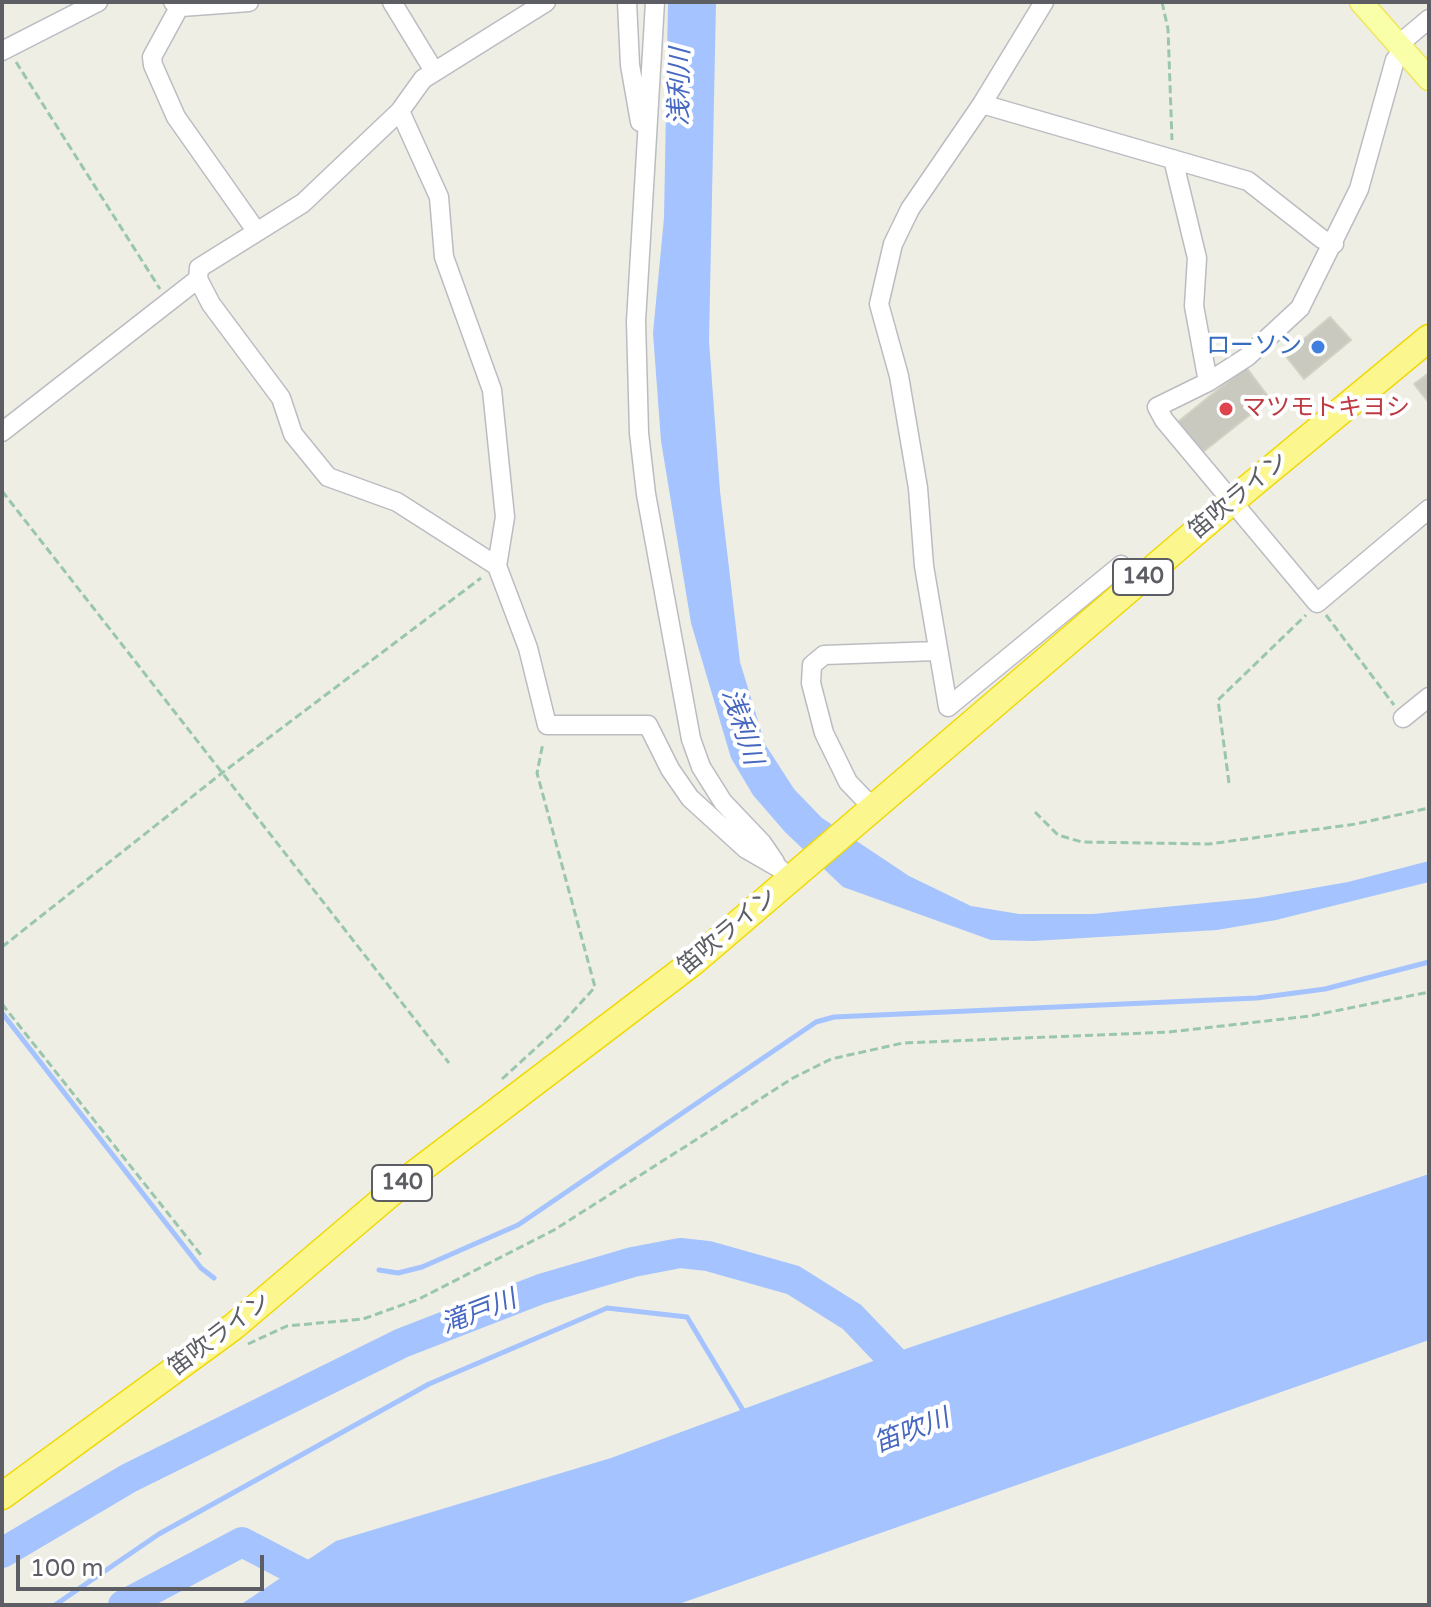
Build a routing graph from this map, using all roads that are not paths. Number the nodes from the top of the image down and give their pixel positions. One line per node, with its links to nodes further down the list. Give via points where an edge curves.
1 (98, 2): 12 (street)
2 (249, 2): 9 (street)
3 (392, 2): 13 (street)
4 (546, 2): 13 (street)
5 (627, 2): 17 (street, via 630,65)
6 (655, 2): 17 (street)
7 (1044, 2): 15 (street)
8 (1361, 2): 11 (main road)
9 (179, 4): 19 (street, via 152,57 162,90)
10 (1429, 19): 11 (street)
11 (1400, 48): 14 (main road); 20 (street, via 1359,189)
12 (5, 51)
13 (434, 71): 16 (street)
14 (1429, 79)
15 (982, 104): 18 (street); 29 (street, via 910,209 893,244 879,304 899,376 918,488)
16 (400, 111): 19 (street, via 303,203); 27 (street, via 439,197 444,257 492,390 505,517)
17 (645, 151): 33 (street, via 636,321 639,433 676,668 701,767 723,802)
18 (1173, 159): 20 (street, via 1248,181); 23 (street, via 1197,258 1194,306)
19 (257, 232): 21 (street, via 199,268)
20 (1334, 244): 23 (street, via 1300,308 1247,357)
21 (198, 279): 24 (street); 27 (street, via 281,398 293,434 328,477 397,502)
22 (1429, 338): 25 (highway, 笛吹ライン / 140)
23 (1208, 382): 25 (street, via 1157,407)
24 (2, 432)
25 (1231, 502): 26 (street, via 1317,603); 28 (highway, 笛吹ライン / 140)
26 (1429, 509)
27 (497, 566): 33 (street, via 528,648 547,725 648,725 690,798 746,849)
28 (1135, 583): 29 (street, via 1121,565 948,707); 32 (highway, 笛吹ライン / 140)
29 (936, 651): 32 (street, via 824,655 812,665 811,683 824,733)
30 (1429, 697): 31 (street)
31 (1403, 718)
32 (866, 814): 33 (highway, 笛吹ライン / 140)
33 (791, 872): 34 (highway, 笛吹ライン / 140, via 692,963 405,1181 233,1327)
34 (2, 1496)

